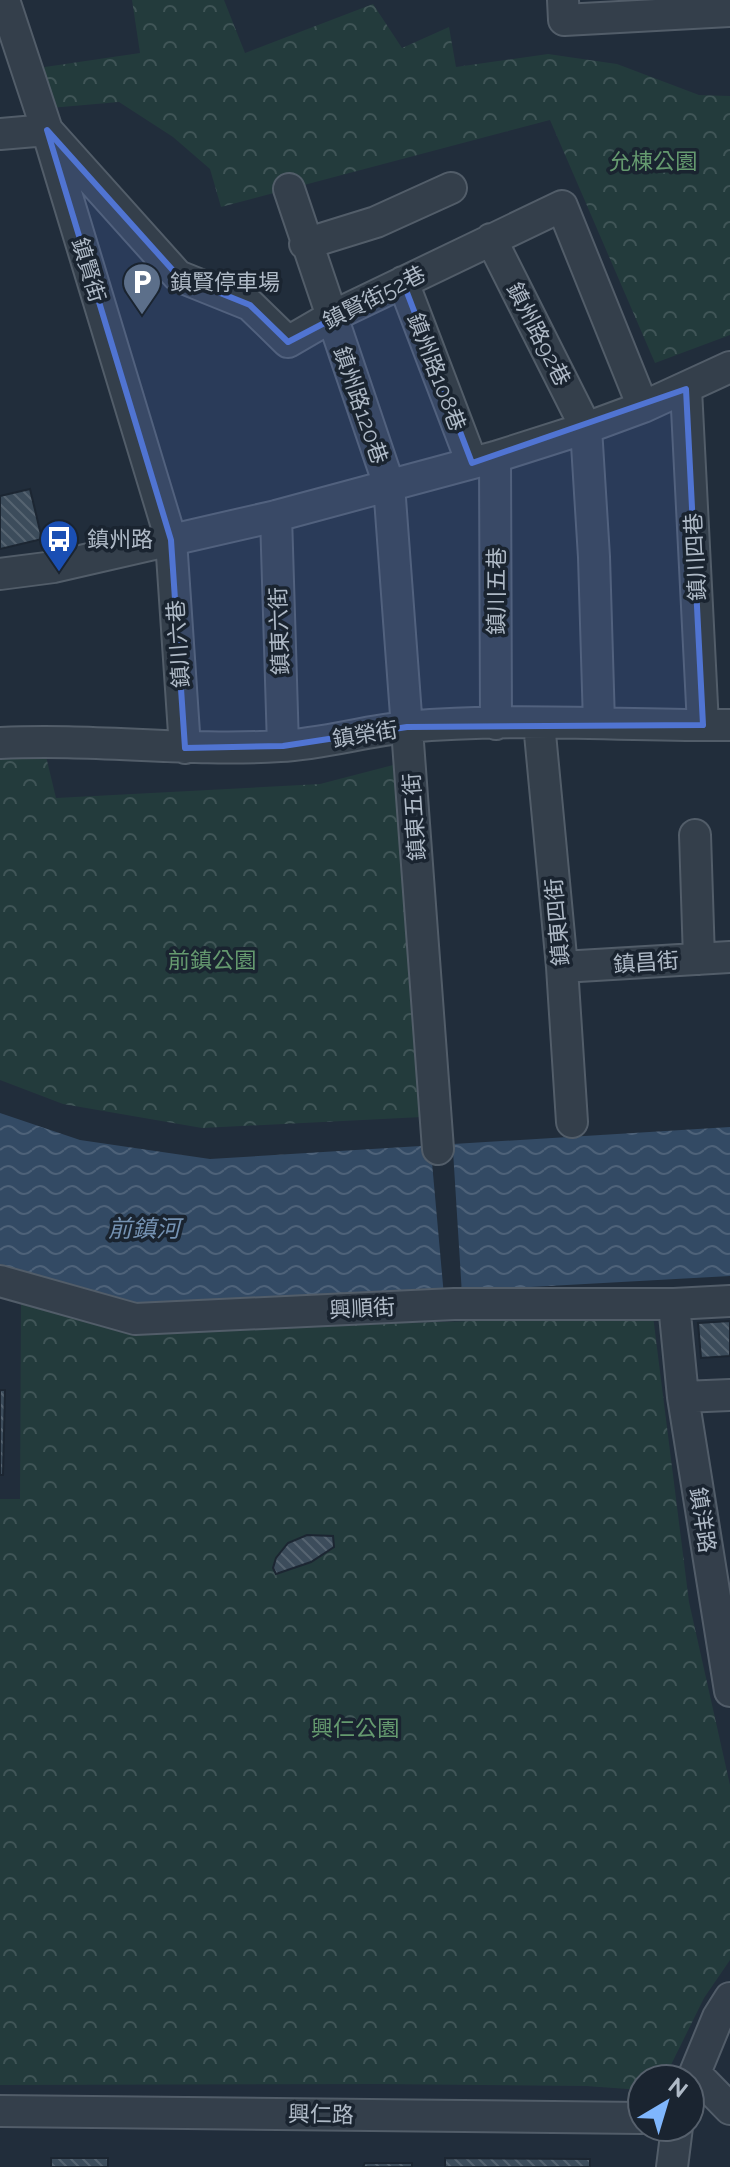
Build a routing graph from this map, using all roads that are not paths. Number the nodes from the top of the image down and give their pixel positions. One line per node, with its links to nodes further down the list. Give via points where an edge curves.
1 (4, 0): 5 (street, 鎮賢街)
2 (563, 0): 3 (street, via 564,20)
3 (661, 7): 4 (street)
4 (730, 11)
5 (47, 130): 6 (street); 12 (street, 鎮賢街52巷, via 178,276 250,305 288,342); 20 (street, 鎮賢街)
6 (0, 134)
7 (451, 188): 10 (street, via 376,222)
8 (289, 189): 10 (street, 鎮州路120巷)
9 (491, 239): 11 (street, 鎮賢街52巷); 15 (street, 鎮賢街52巷, via 562,206); 16 (street, 鎮州路92巷)
10 (305, 244): 12 (street, 鎮州路120巷)
11 (403, 282): 12 (street, 鎮賢街52巷); 17 (street, 鎮州路108巷)
12 (331, 317): 18 (street, 鎮州路120巷)
13 (730, 367): 14 (street)
14 (686, 389): 15 (street); 25 (street, 鎮川四巷)
15 (643, 407): 16 (street)
16 (586, 428): 17 (street); 23 (street)
17 (484, 460): 18 (street); 24 (street, 鎮川五巷)
18 (389, 485): 19 (street); 26 (street, 鎮東五街)
19 (276, 516): 20 (street); 28 (street, 鎮東六街)
20 (171, 540): 21 (street); 29 (street, 鎮川六巷)
21 (0, 574)
22 (539, 723): 23 (street, 鎮榮街); 24 (street, 鎮榮街); 33 (street, 鎮東四街)
23 (599, 723): 25 (street, 鎮榮街)
24 (496, 724): 26 (street, 鎮榮街)
25 (717, 725)
26 (407, 727): 28 (street, 鎮榮街); 35 (street, 鎮東五街)
27 (0, 743): 29 (street, 鎮榮街)
28 (283, 746): 29 (street, 鎮榮街)
29 (185, 748)
30 (695, 835): 32 (street)
31 (730, 957): 32 (street, 鎮昌街)
32 (699, 959): 33 (street, 鎮昌街)
33 (562, 967): 34 (street, 鎮東四街)
34 (572, 1122)
35 (438, 1149)
36 (0, 1281): 38 (street, 興順街, via 135,1319 453,1300)
37 (730, 1301): 38 (street, 興順街)
38 (674, 1304): 40 (street, 鎮洋路)
39 (730, 1395): 40 (street)
40 (683, 1397): 41 (street, 鎮洋路)
41 (730, 1691)
42 (730, 1998): 43 (street)
43 (699, 2063)
44 (706, 2090): 45 (street)
45 (730, 2109)
46 (0, 2111): 47 (street, 興仁路)
47 (626, 2118)
48 (675, 2143): 49 (street)
49 (672, 2167)

